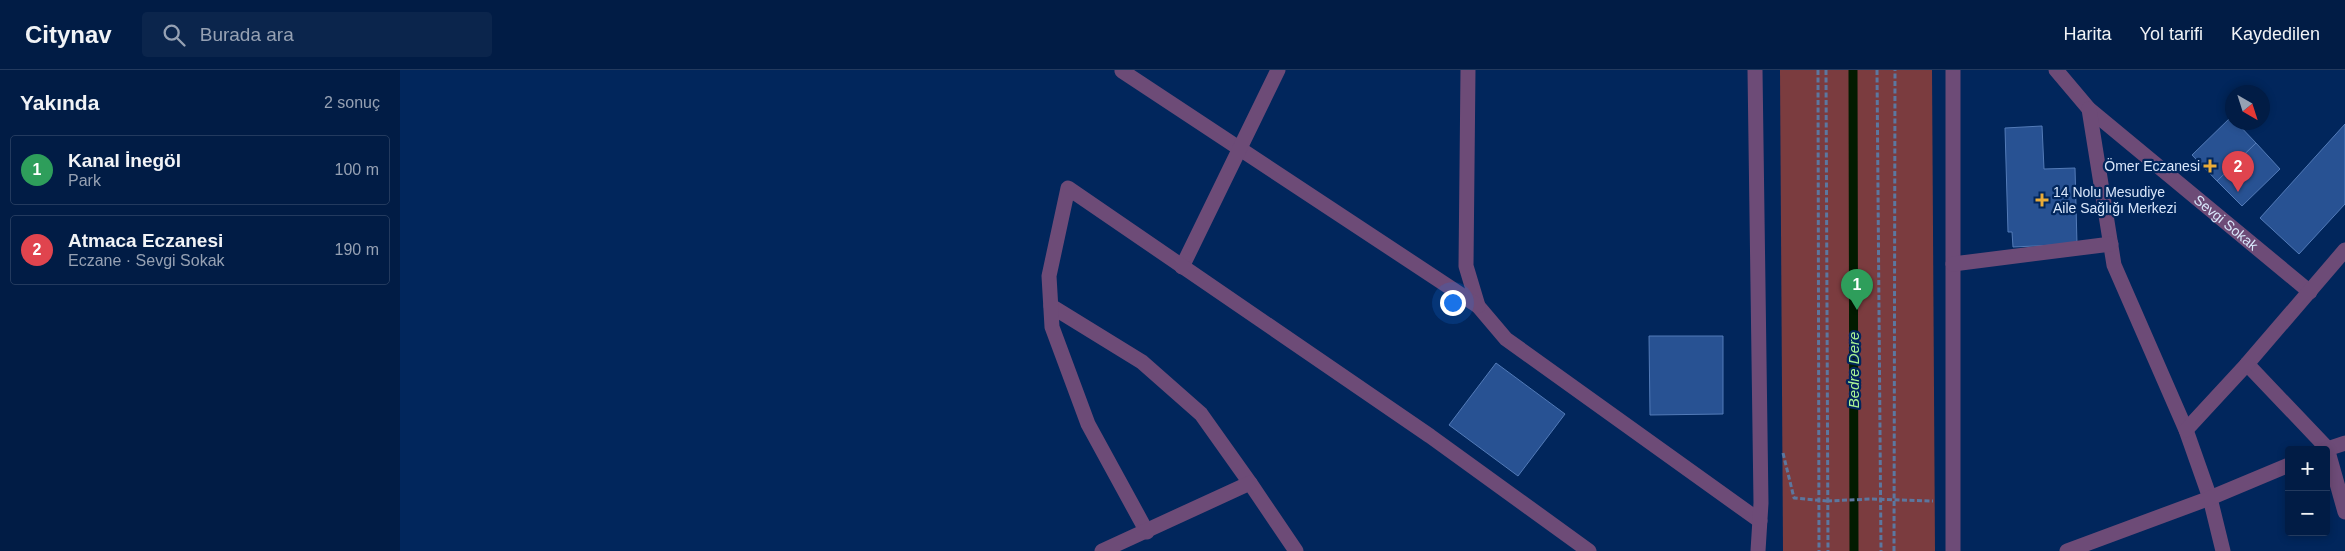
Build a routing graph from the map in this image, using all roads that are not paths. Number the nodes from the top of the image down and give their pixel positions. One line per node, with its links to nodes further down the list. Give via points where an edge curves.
1 (1278, 70): 8 (street)
2 (1468, 70): 15 (street, via 1466,266)
3 (1755, 70): 26 (street)
4 (2056, 70): 7 (street, Sevgi Sokak)
5 (1954, 71): 11 (street)
6 (1122, 72): 8 (street)
7 (2088, 109): 9 (street); 13 (street, Sevgi Sokak)
8 (1241, 150): 12 (street); 15 (street)
9 (2111, 244): 11 (street); 17 (street, via 2114,265)
10 (2345, 250): 13 (street)
11 (1953, 264): 32 (street)
12 (1182, 266): 14 (street, via 1068,188 1050,276); 30 (street, via 1430,436)
13 (2310, 292): 16 (street)
14 (1051, 306): 23 (street, via 1142,362 1201,414); 27 (street, via 1052,327 1088,424)
15 (1478, 306): 26 (street, via 1506,339)
16 (2248, 364): 17 (street); 19 (street)
17 (2186, 430): 24 (street)
18 (2345, 443): 20 (street)
19 (2323, 446)
20 (2330, 448)
21 (2330, 462): 25 (street)
22 (2285, 467): 24 (street)
23 (1250, 483): 27 (street); 29 (street)
24 (2210, 498): 33 (street); 34 (street)
25 (2345, 512)
26 (1760, 521): 31 (street)
27 (1147, 532): 28 (street)
28 (1102, 551)
29 (1296, 551)
30 (1589, 551)
31 (1758, 551)
32 (1953, 551)
33 (2067, 551)
34 (2223, 551)

